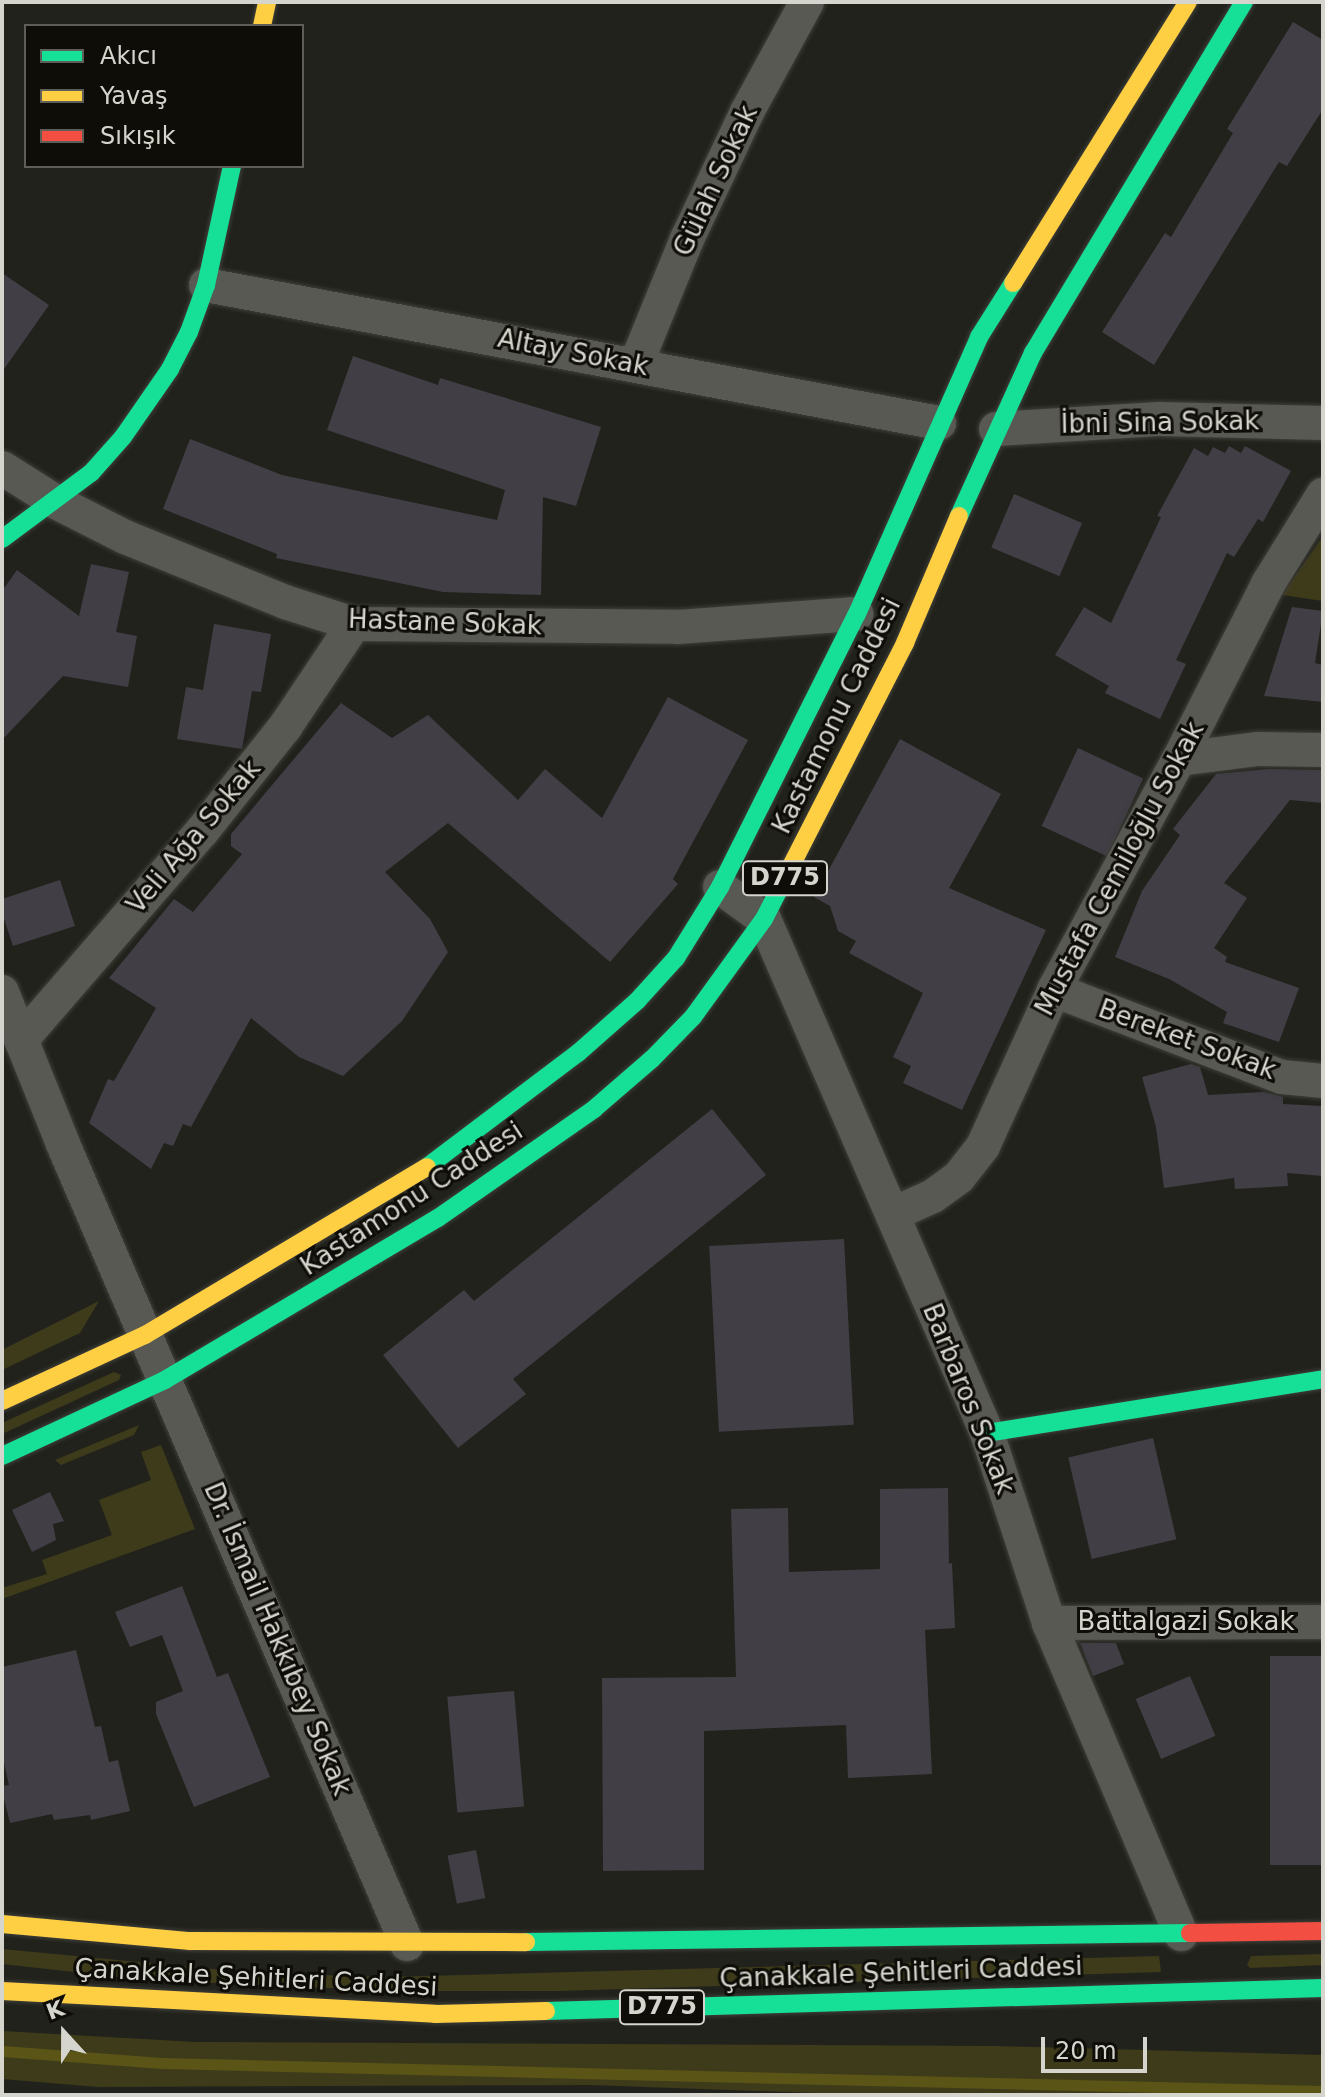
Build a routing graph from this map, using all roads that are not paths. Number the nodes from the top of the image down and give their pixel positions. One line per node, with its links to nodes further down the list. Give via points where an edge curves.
1 (267, 2): 5 (main road)
2 (807, 2): 8 (street, Gülah Sokak, via 720,168)
3 (1188, 2): 9 (main road, Kastamonu Caddesi / D775, via 979,337)
4 (1244, 2): 11 (main road, Kastamonu Caddesi / D775, via 1033,353)
5 (262, 24)
6 (232, 168): 7 (main road)
7 (206, 285): 8 (street, Altay Sokak); 14 (main road, via 189,332 148,402 91,473)
8 (636, 364): 9 (street, Altay Sokak)
9 (939, 423): 16 (main road, Kastamonu Caddesi / D775)
10 (1323, 423): 11 (street, İbni Sina Sokak, via 1159,419)
11 (996, 429): 21 (main road, Kastamonu Caddesi / D775, via 905,643)
12 (2, 468): 14 (street, Hastane Sokak)
13 (1323, 495): 19 (street, Mustafa Cemiloğlu Sokak, via 1268,584)
14 (56, 502): 15 (main road); 17 (street, Hastane Sokak, via 140,543)
15 (2, 539)
16 (857, 614): 17 (street, Hastane Sokak, via 678,627); 20 (main road, Kastamonu Caddesi / D775)
17 (354, 624): 24 (street, Veli Ağa Sokak, via 285,727 203,830)
18 (1323, 750): 19 (street, via 1258,749)
19 (1179, 759): 22 (street, Mustafa Cemiloğlu Sokak)
20 (720, 887): 21 (street); 27 (main road, Kastamonu Caddesi / D775, via 676,958 578,1053 411,1179)
21 (764, 919): 26 (street, Barbaros Sokak); 29 (main road, Kastamonu Caddesi / D775, via 693,1017 594,1109 438,1218)
22 (1054, 990): 25 (street, Bereket Sokak, via 1282,1077); 26 (street, Mustafa Cemiloğlu Sokak, via 983,1146 959,1177)
23 (2, 992): 24 (street, Dr. İsmail Hakkıbey Sokak)
24 (21, 1040): 27 (street, Dr. İsmail Hakkıbey Sokak)
25 (1323, 1081)
26 (893, 1214): 32 (street, Barbaros Sokak)
27 (145, 1335): 29 (street, Dr. İsmail Hakkıbey Sokak); 30 (main road, Kastamonu Caddesi / D775)
28 (1323, 1379): 32 (main road)
29 (165, 1380): 33 (main road, Kastamonu Caddesi / D775); 40 (street, Dr. İsmail Hakkıbey Sokak)
30 (2, 1401)
31 (151, 1413): 34 (street, via 159,1420)
32 (987, 1433): 36 (street, Barbaros Sokak)
33 (2, 1456)
34 (205, 1527)
35 (1323, 1622): 36 (street, Battalgazi Sokak)
36 (1049, 1623): 39 (street, Barbaros Sokak)
37 (2, 1924): 40 (main road, Çanakkale Şehitleri Caddesi, via 190,1941)
38 (1323, 1931): 39 (main road, Çanakkale Şehitleri Caddesi, via 1219,1941)
39 (1175, 1939): 40 (main road, Çanakkale Şehitleri Caddesi)
40 (407, 1944)
41 (1323, 1988): 42 (main road, Çanakkale Şehitleri Caddesi / D775, via 1179,1984 435,2014)
42 (2, 1991)

